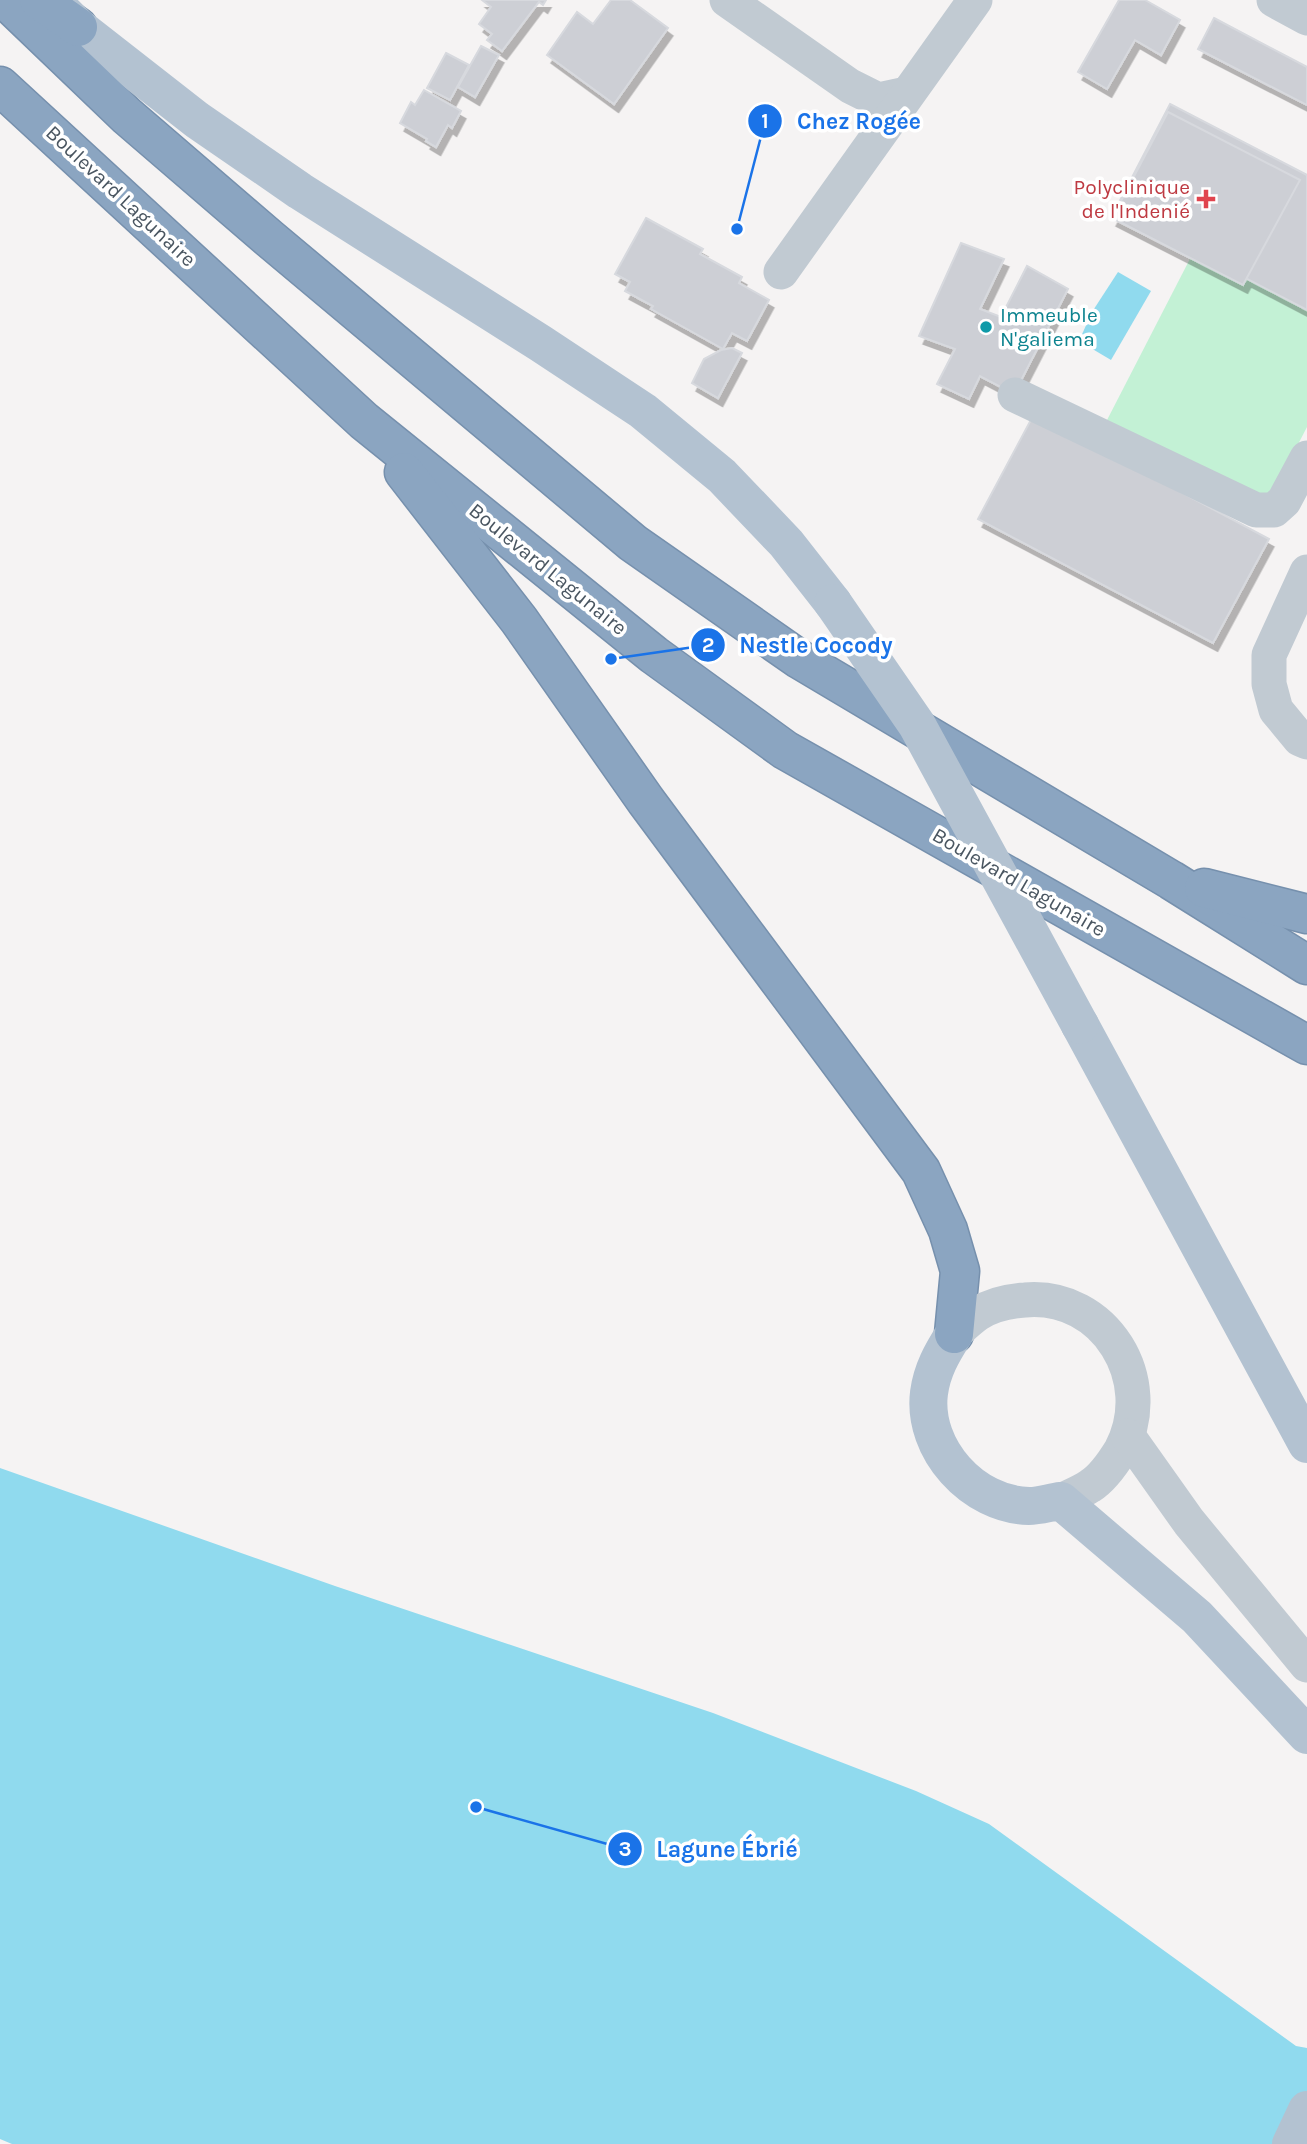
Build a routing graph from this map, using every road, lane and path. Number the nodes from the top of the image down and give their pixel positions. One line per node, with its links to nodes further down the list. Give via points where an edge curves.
1 (6, 0): 17 (highway, via 127,116 633,544 799,659)
2 (39, 0): 8 (highway)
3 (51, 0): 8 (main road)
4 (727, 0): 10 (street, via 850,86 878,100)
5 (975, 0): 10 (street)
6 (1273, 0): 7 (street)
7 (1307, 18)
8 (78, 27): 23 (main road, bridge, via 197,120 300,191 643,411 722,476 786,543 917,725)
9 (0, 86): 13 (highway, Boulevard Lagunaire)
10 (906, 94): 11 (street)
11 (781, 272)
12 (1015, 395): 14 (street, via 1256,510 1274,510 1284,501)
13 (364, 421): 20 (highway, Boulevard Lagunaire, via 653,655 785,750); 21 (highway, via 519,620 646,801 921,1171 948,1230 960,1271)
14 (1307, 458)
15 (1307, 572): 16 (street, via 1269,655 1269,684 1276,710 1300,739)
16 (1307, 741)
17 (1171, 880): 18 (highway); 19 (highway)
18 (1307, 914)
19 (1307, 965)
20 (1307, 1045)
21 (954, 1334): 22 (street, via 980,1312 1009,1301 1040,1299 1070,1306 1097,1322 1118,1345 1130,1374 1134,1405); 24 (main road, via 936,1362 928,1395 931,1428 945,1459 967,1483 996,1499 1028,1506)
22 (1128, 1436): 24 (street, via 1113,1464 1091,1485); 25 (street, via 1189,1522)
23 (1307, 1444)
24 (1061, 1501): 26 (main road, via 1197,1617)
25 (1307, 1665)
26 (1307, 1735)
27 (1307, 2110): 28 (main road)
28 (1291, 2144)

